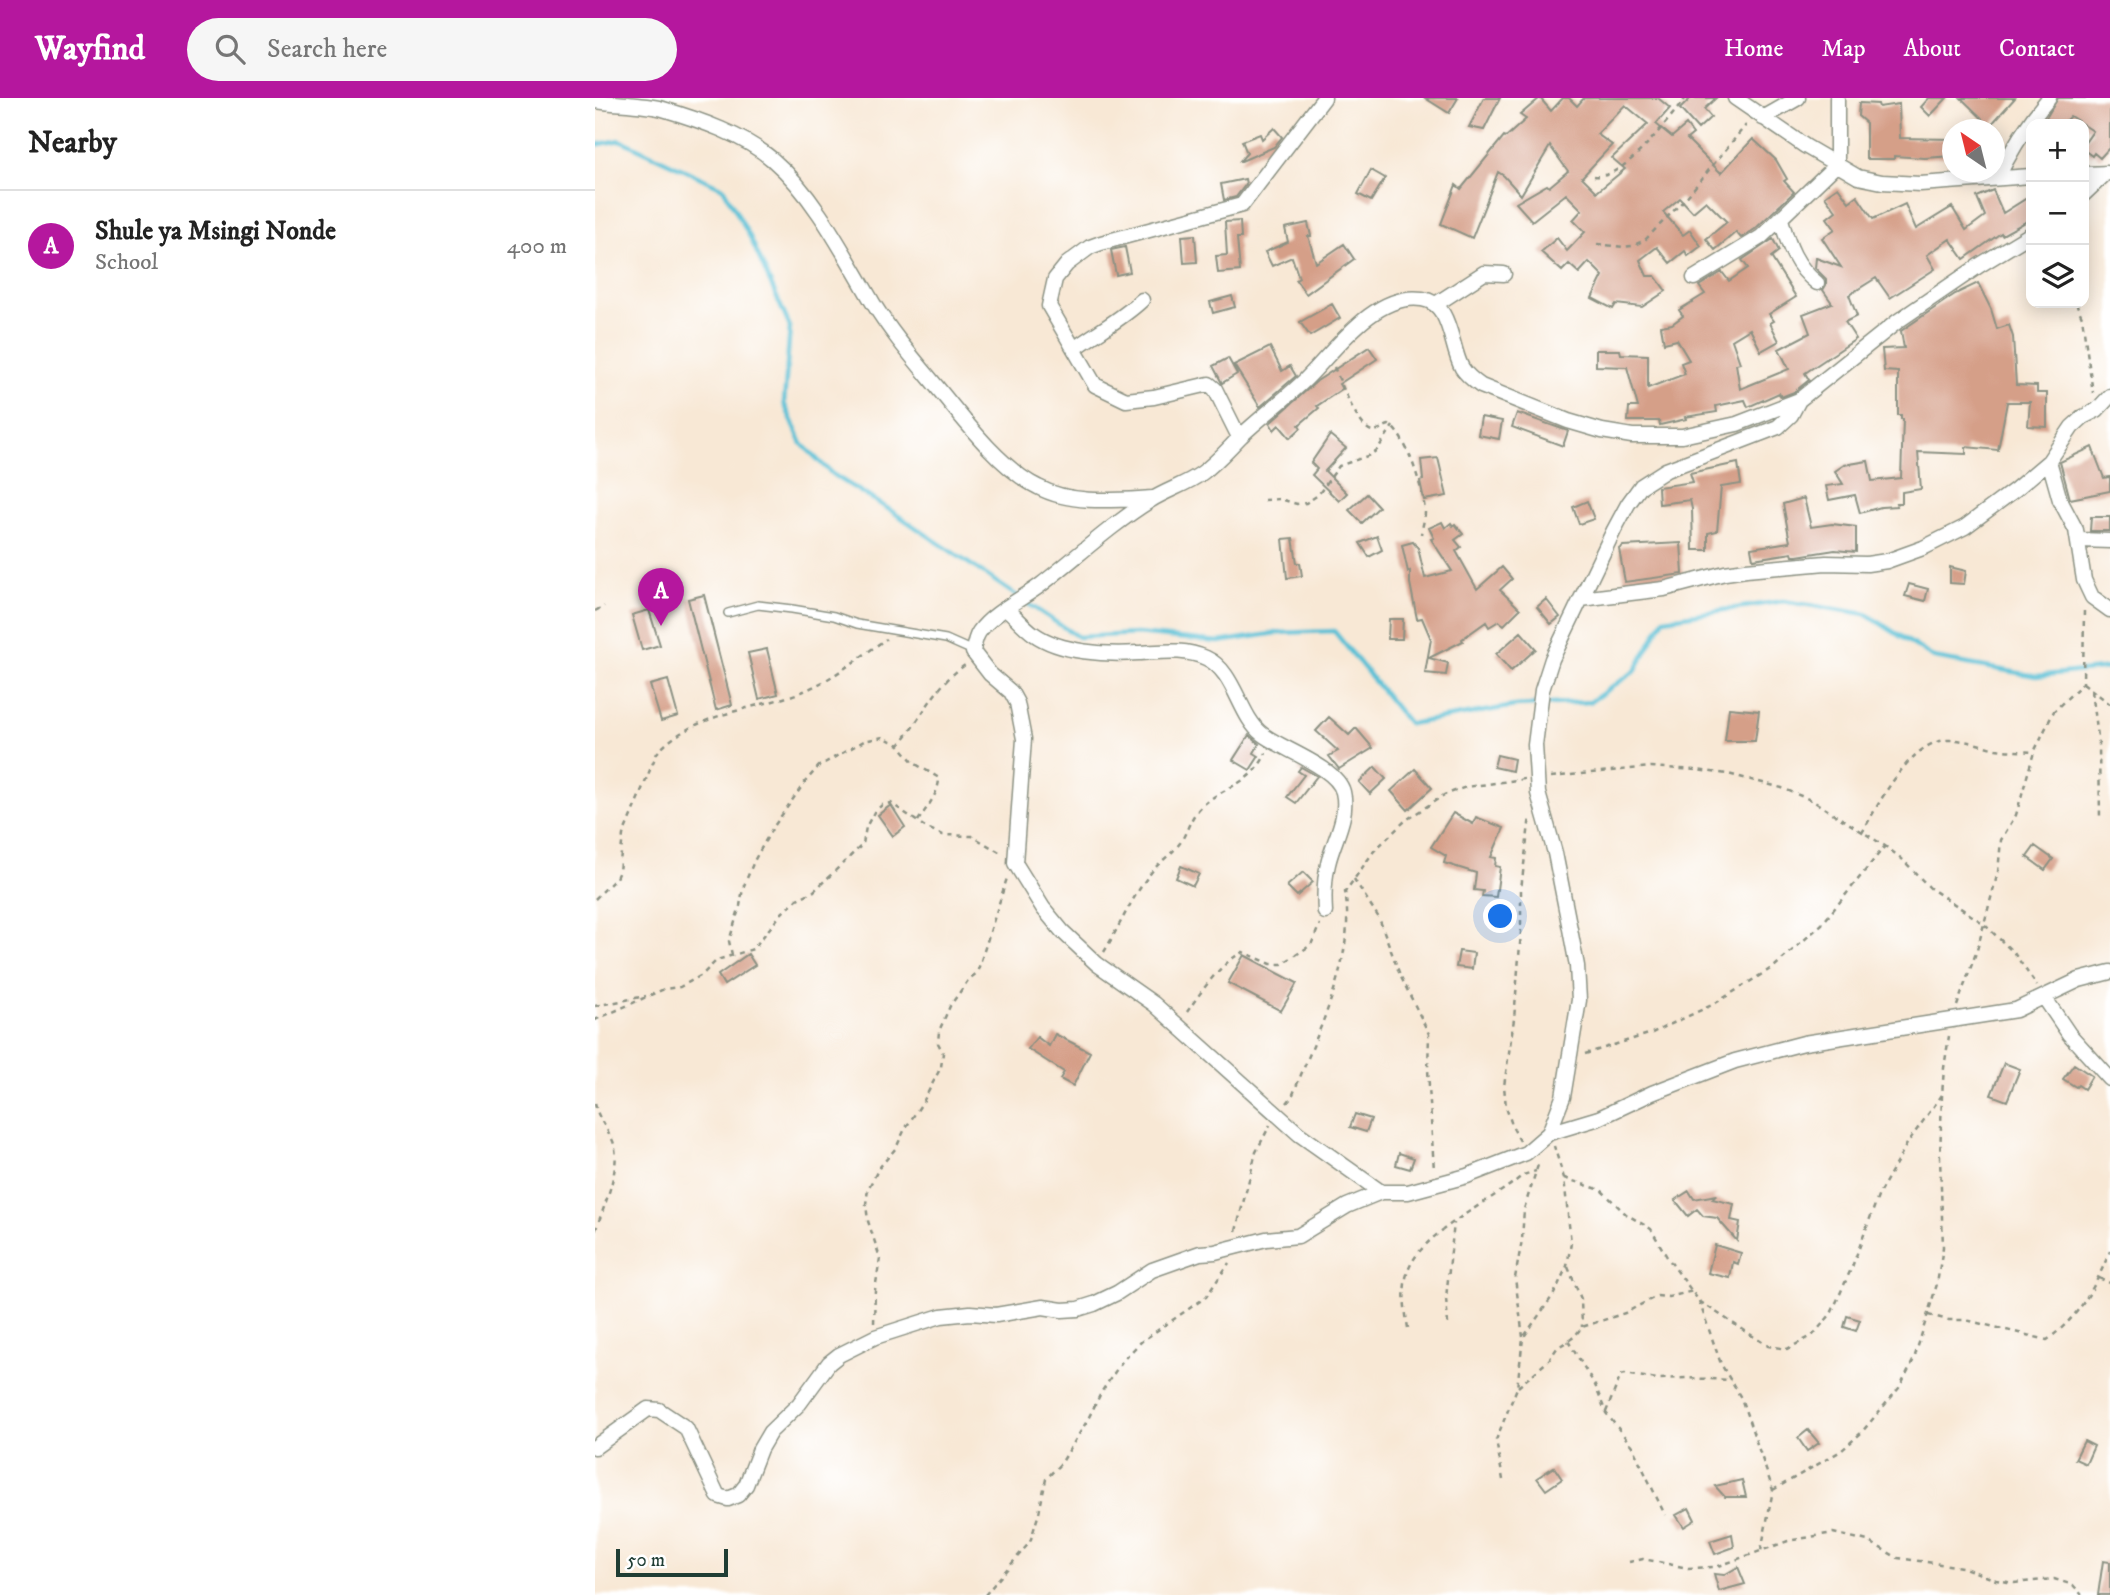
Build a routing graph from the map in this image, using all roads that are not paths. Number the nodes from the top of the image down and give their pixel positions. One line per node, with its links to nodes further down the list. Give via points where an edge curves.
1 (1324, 98): 23 (street, via 1242,205 1101,243 1067,264 1055,279 1049,306)
2 (1734, 98): 7 (street)
3 (1798, 98): 7 (street)
4 (1837, 98): 8 (street)
5 (2049, 98): 9 (street)
6 (595, 101): 28 (street, via 674,113 739,139 773,160 805,195 905,350 986,446 1037,487 1096,499)
7 (1759, 116): 8 (street)
8 (1837, 164): 14 (street, via 1858,177 1882,182); 16 (street)
9 (2005, 165)
10 (2108, 173): 11 (street); 15 (street)
11 (2089, 174)
12 (2026, 176): 13 (street)
13 (2005, 177)
14 (1960, 182)
15 (2089, 190)
16 (1781, 219): 19 (street, via 1742,250); 20 (street, via 1800,268)
17 (2026, 237): 25 (street, via 1898,321)
18 (1504, 274): 22 (street, via 1485,273)
19 (1694, 278)
20 (1817, 283)
21 (1142, 300): 23 (street)
22 (1436, 304): 25 (street, via 1470,378 1567,421 1602,431 1682,436 1737,425); 26 (street, via 1411,299 1374,313)
23 (1075, 349): 26 (street, via 1095,385 1126,400 1209,384)
24 (2110, 396): 27 (street, via 2072,428)
25 (1799, 400): 31 (street, via 1778,427 1666,470 1641,486)
26 (1240, 437): 28 (street, via 1200,475)
27 (2049, 461): 29 (street); 31 (street, via 1965,527 1887,561 1756,568 1664,589)
28 (1154, 498): 32 (street)
29 (2078, 540): 30 (street); 33 (street, via 2084,580 2092,597)
30 (2110, 541)
31 (1581, 599): 40 (street, via 1542,690 1535,745 1538,793 1555,853 1577,966 1579,1000 1563,1097)
32 (1009, 607): 35 (street, via 978,632); 36 (street, via 1033,633 1051,644 1106,652 1187,651 1209,659 1233,686 1262,734 1332,777 1343,790 1344,809 1324,883)
33 (2110, 610)
34 (728, 612): 35 (lane, via 758,605 834,616 946,639)
35 (975, 655): 41 (street, via 1011,692 1021,716 1024,739 1015,863 1043,908 1097,964 1154,1004 1299,1134)
36 (1325, 912)
37 (2110, 972): 38 (street, via 2078,980)
38 (2045, 997): 39 (street, via 2069,1034); 40 (street, via 2016,1010 1804,1043 1735,1061 1599,1118)
39 (2110, 1079)
40 (1549, 1133): 41 (street, via 1526,1153 1467,1176 1408,1192)
41 (1381, 1192): 42 (street, via 1347,1206 1298,1236 1200,1253 1151,1270 1117,1293 1078,1309 1043,1307 996,1315 941,1316 875,1336 829,1363 799,1404 770,1432 745,1485 728,1499 714,1488 686,1427 659,1410 648,1409)
42 (595, 1447)

